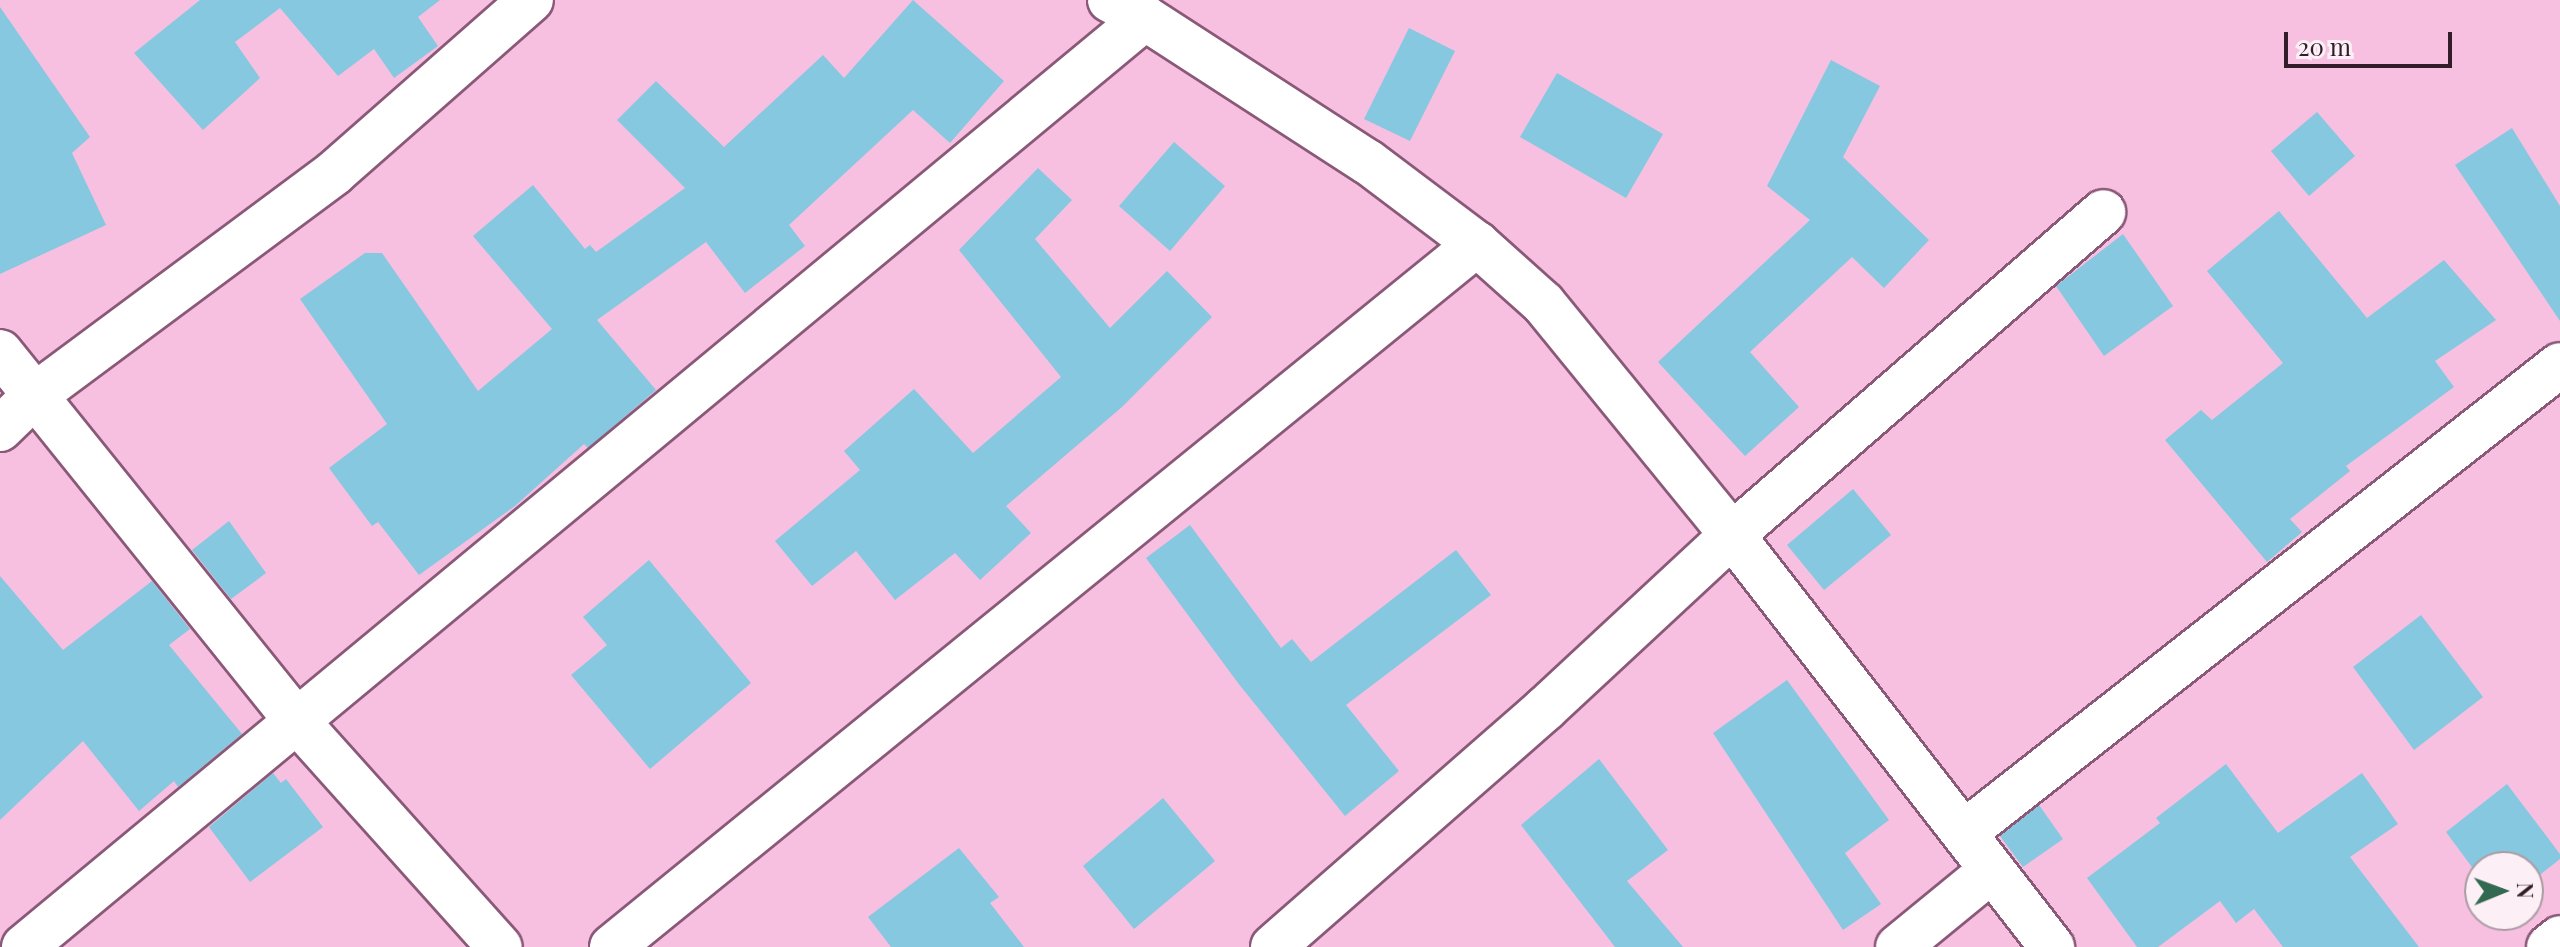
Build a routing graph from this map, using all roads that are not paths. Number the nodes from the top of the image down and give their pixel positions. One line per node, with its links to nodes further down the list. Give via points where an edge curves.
1 (531, 0): 7 (street, via 334,173)
2 (1127, 9): 4 (street, via 1368,162); 10 (street)
3 (2103, 212): 9 (street)
4 (1477, 244): 9 (street, via 1543,303); 16 (street)
5 (0, 352): 7 (street)
6 (2560, 365): 11 (street)
7 (34, 396): 8 (street); 10 (street)
8 (0, 429)
9 (1732, 535): 11 (street); 17 (street, via 1546,708)
10 (296, 720): 14 (street); 15 (street)
11 (1965, 832): 12 (street)
12 (1991, 871): 18 (street); 19 (street)
13 (2560, 938): 20 (street)
14 (24, 947)
15 (500, 947)
16 (612, 947)
17 (1273, 947)
18 (1898, 947)
19 (2052, 947)
20 (2549, 947)

